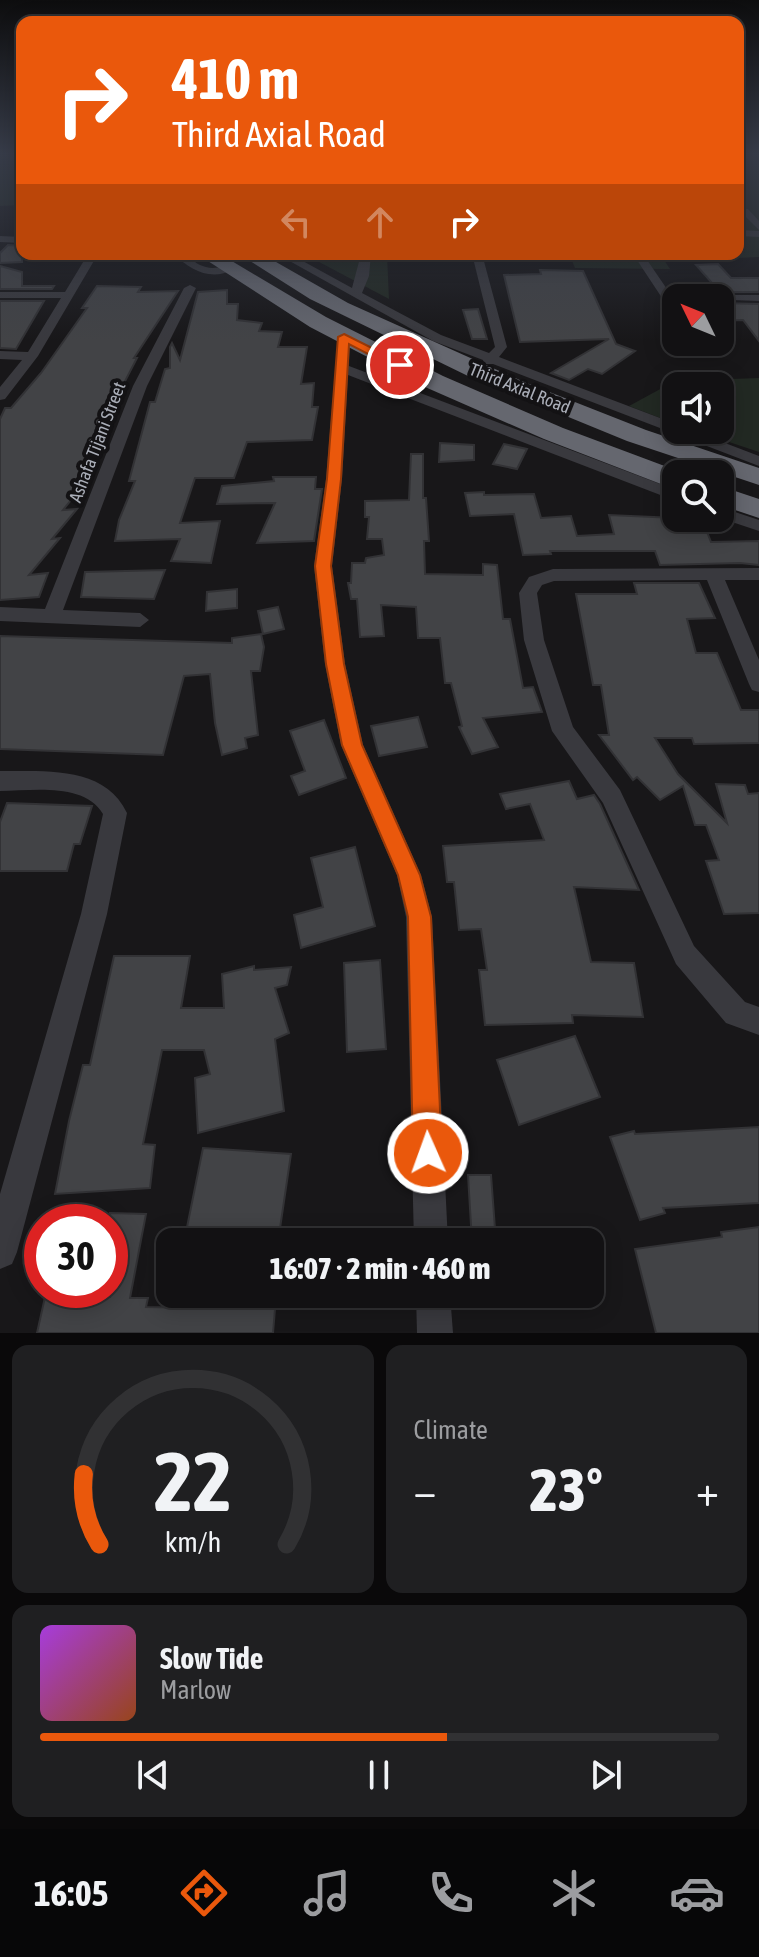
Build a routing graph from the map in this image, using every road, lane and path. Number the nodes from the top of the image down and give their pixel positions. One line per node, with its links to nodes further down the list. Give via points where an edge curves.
1 (89, 260): 13 (street)
2 (187, 260): 8 (street, via 203,271)
3 (215, 260): 8 (highway, Third Axial Road)
4 (365, 260): 16 (street, via 363,276)
5 (479, 260): 20 (street, via 501,347)
6 (642, 260): 11 (street)
7 (280, 264): 9 (highway); 16 (highway, Third Axial Road)
8 (228, 269): 17 (highway, Third Axial Road)
9 (310, 271): 16 (street)
10 (190, 288): 34 (street, Ashafa Tijani Street, via 140,386)
11 (662, 290)
12 (0, 295): 13 (street)
13 (67, 295): 19 (street)
14 (734, 298): 15 (street)
15 (759, 298)
16 (348, 302): 20 (street); 25 (highway, Third Axial Road, via 493,378)
17 (344, 337): 21 (street); 24 (highway, Third Axial Road, via 472,399)
18 (0, 355): 19 (street)
19 (32, 356): 22 (street)
20 (489, 361): 23 (street)
21 (341, 368): 26 (street); 39 (street, via 323,566 352,745 409,875 419,917)
22 (0, 396)
23 (759, 461)
24 (662, 475)
25 (759, 477)
26 (662, 491)
27 (734, 500): 28 (highway)
28 (759, 509)
29 (734, 517): 30 (street)
30 (759, 526)
31 (759, 574): 32 (street)
32 (714, 575): 36 (street); 38 (street, via 553,575 535,581 528,593 534,640 563,731 612,797 685,955 736,1013)
33 (0, 614): 34 (street)
34 (52, 615): 35 (street)
35 (140, 620)
36 (759, 684)
37 (0, 781): 40 (street, via 62,783 96,791 109,798 115,813 94,914)
38 (759, 1021)
39 (430, 1228)
40 (0, 1252)
41 (434, 1308): 42 (street)
42 (435, 1333)

